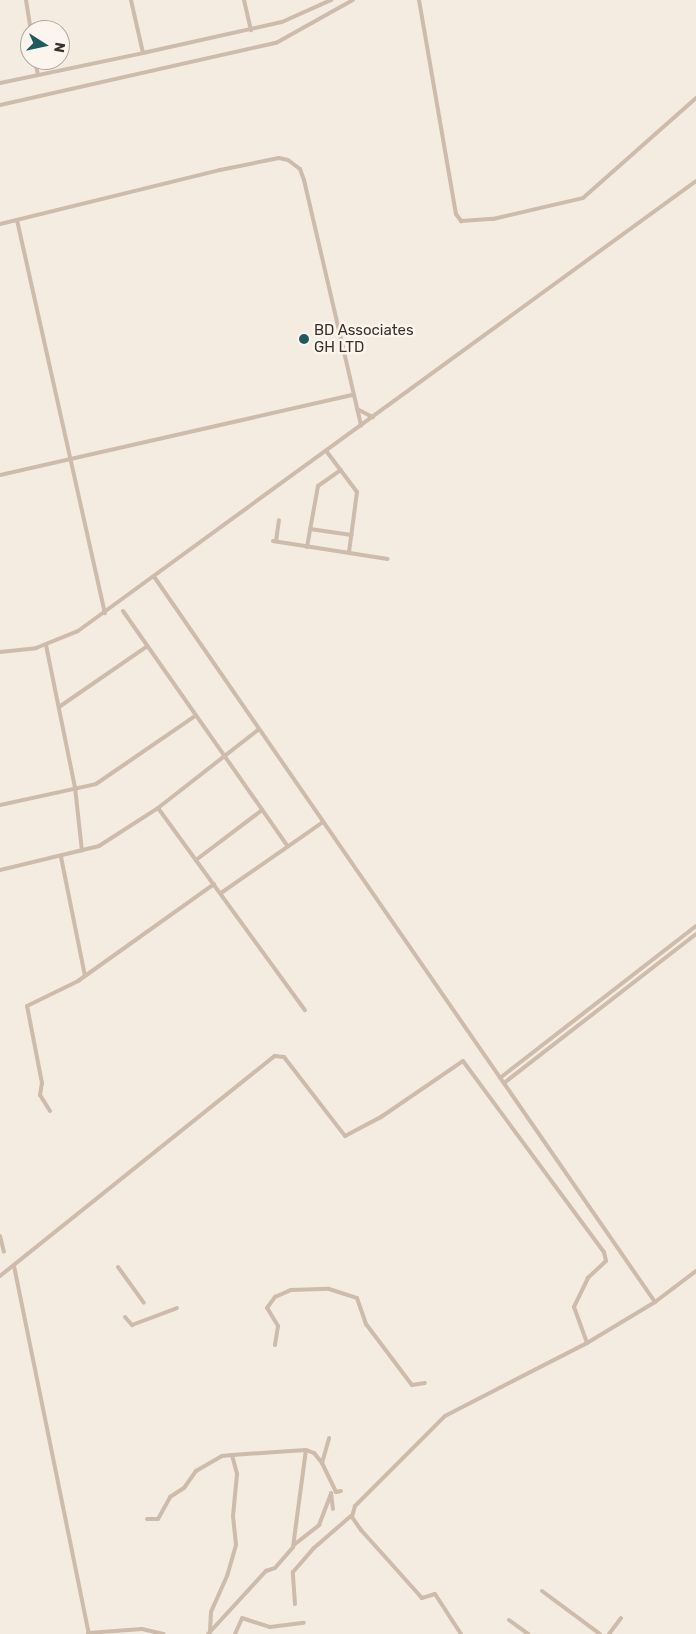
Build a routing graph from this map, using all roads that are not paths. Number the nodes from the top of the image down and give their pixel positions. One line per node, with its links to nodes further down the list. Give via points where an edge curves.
1 (26, 0): 7 (street)
2 (131, 0): 9 (street)
3 (244, 0): 8 (street)
4 (331, 0): 8 (street, via 282,22)
5 (352, 0): 14 (street, via 276,43)
6 (420, 0): 13 (street, via 456,214 461,222 501,217 583,198)
7 (29, 20)
8 (251, 30): 9 (street)
9 (143, 53): 11 (street)
10 (37, 70): 11 (street)
11 (38, 75): 12 (street)
12 (0, 83)
13 (696, 98)
14 (0, 105)
15 (696, 181): 20 (street)
16 (17, 220): 17 (street); 18 (street, via 220,170 279,158 288,160 300,169 304,180); 23 (street)
17 (0, 224)
18 (352, 395): 19 (street); 23 (street)
19 (357, 409): 20 (street); 21 (street)
20 (373, 417): 21 (street)
21 (361, 425): 22 (street)
22 (327, 452): 24 (street); 32 (street)
23 (70, 460): 25 (street); 34 (street)
24 (341, 470): 27 (street, via 318,486); 28 (street, via 357,492)
25 (0, 475)
26 (279, 520): 29 (street, via 274,541)
27 (310, 529): 28 (street); 29 (street)
28 (352, 535): 30 (street)
29 (307, 547): 30 (street)
30 (350, 552): 31 (street)
31 (388, 559)
32 (155, 578): 34 (street); 40 (street)
33 (123, 611): 36 (street)
34 (105, 613): 35 (street, via 78,632)
35 (46, 645): 37 (street); 38 (street)
36 (146, 647): 38 (street); 39 (street)
37 (0, 652)
38 (60, 707): 42 (street)
39 (195, 716): 41 (street); 42 (street, via 115,773 96,784)
40 (259, 729): 41 (street); 46 (street)
41 (225, 757): 44 (street); 45 (street)
42 (75, 788): 43 (street); 48 (street)
43 (0, 805)
44 (158, 808): 48 (street, via 99,846); 50 (street)
45 (262, 810): 47 (street); 50 (street)
46 (323, 822): 47 (street); 58 (street)
47 (287, 845): 53 (street)
48 (82, 851): 49 (street)
49 (61, 857): 51 (street); 56 (street)
50 (196, 860): 52 (street)
51 (0, 870)
52 (214, 884): 53 (street); 56 (street)
53 (221, 893): 57 (street)
54 (696, 926): 58 (street)
55 (696, 934): 59 (street)
56 (85, 976): 60 (street, via 27,1006 42,1083 40,1095)
57 (305, 1010)
58 (500, 1078): 59 (street)
59 (504, 1084): 67 (street)
60 (50, 1111)
61 (0, 1236): 62 (street)
62 (4, 1252)
63 (14, 1266): 66 (street); 71 (street, via 275,1056 284,1057 345,1136 381,1117 463,1061 606,1255 606,1261 588,1278 574,1307); 90 (street)
64 (118, 1267): 68 (street)
65 (696, 1271): 67 (street)
66 (0, 1276)
67 (655, 1302): 71 (street)
68 (144, 1303)
69 (177, 1308): 70 (street, via 132,1325)
70 (125, 1317)
71 (587, 1343): 80 (street, via 445,1416 375,1484 355,1506)
72 (275, 1345): 73 (street, via 278,1326 267,1308 275,1297 291,1290 329,1289 357,1298 366,1324 412,1385)
73 (425, 1383)
74 (329, 1438): 77 (street)
75 (306, 1450): 76 (street); 77 (street, via 314,1453); 82 (street)
76 (232, 1455): 81 (street, via 222,1456 196,1472 184,1488 170,1497 158,1519); 91 (street, via 237,1474 233,1516 236,1545 211,1612)
77 (322, 1463): 78 (street, via 336,1492)
78 (341, 1491)
79 (333, 1509): 82 (street, via 331,1493 319,1525)
80 (352, 1515): 84 (street, via 314,1548 293,1572); 94 (street, via 361,1530 422,1598 435,1594)
81 (147, 1519)
82 (295, 1544): 91 (street)
83 (542, 1591): 96 (street)
84 (295, 1604)
85 (621, 1618): 97 (street)
86 (509, 1620): 95 (street)
87 (304, 1623): 93 (street, via 270,1627 242,1618)
88 (124, 1632): 89 (street); 90 (street)
89 (148, 1632): 92 (street)
90 (88, 1633)
91 (209, 1633)
92 (162, 1634)
93 (235, 1634)
94 (461, 1634)
95 (528, 1634)
96 (600, 1634)
97 (609, 1634)

